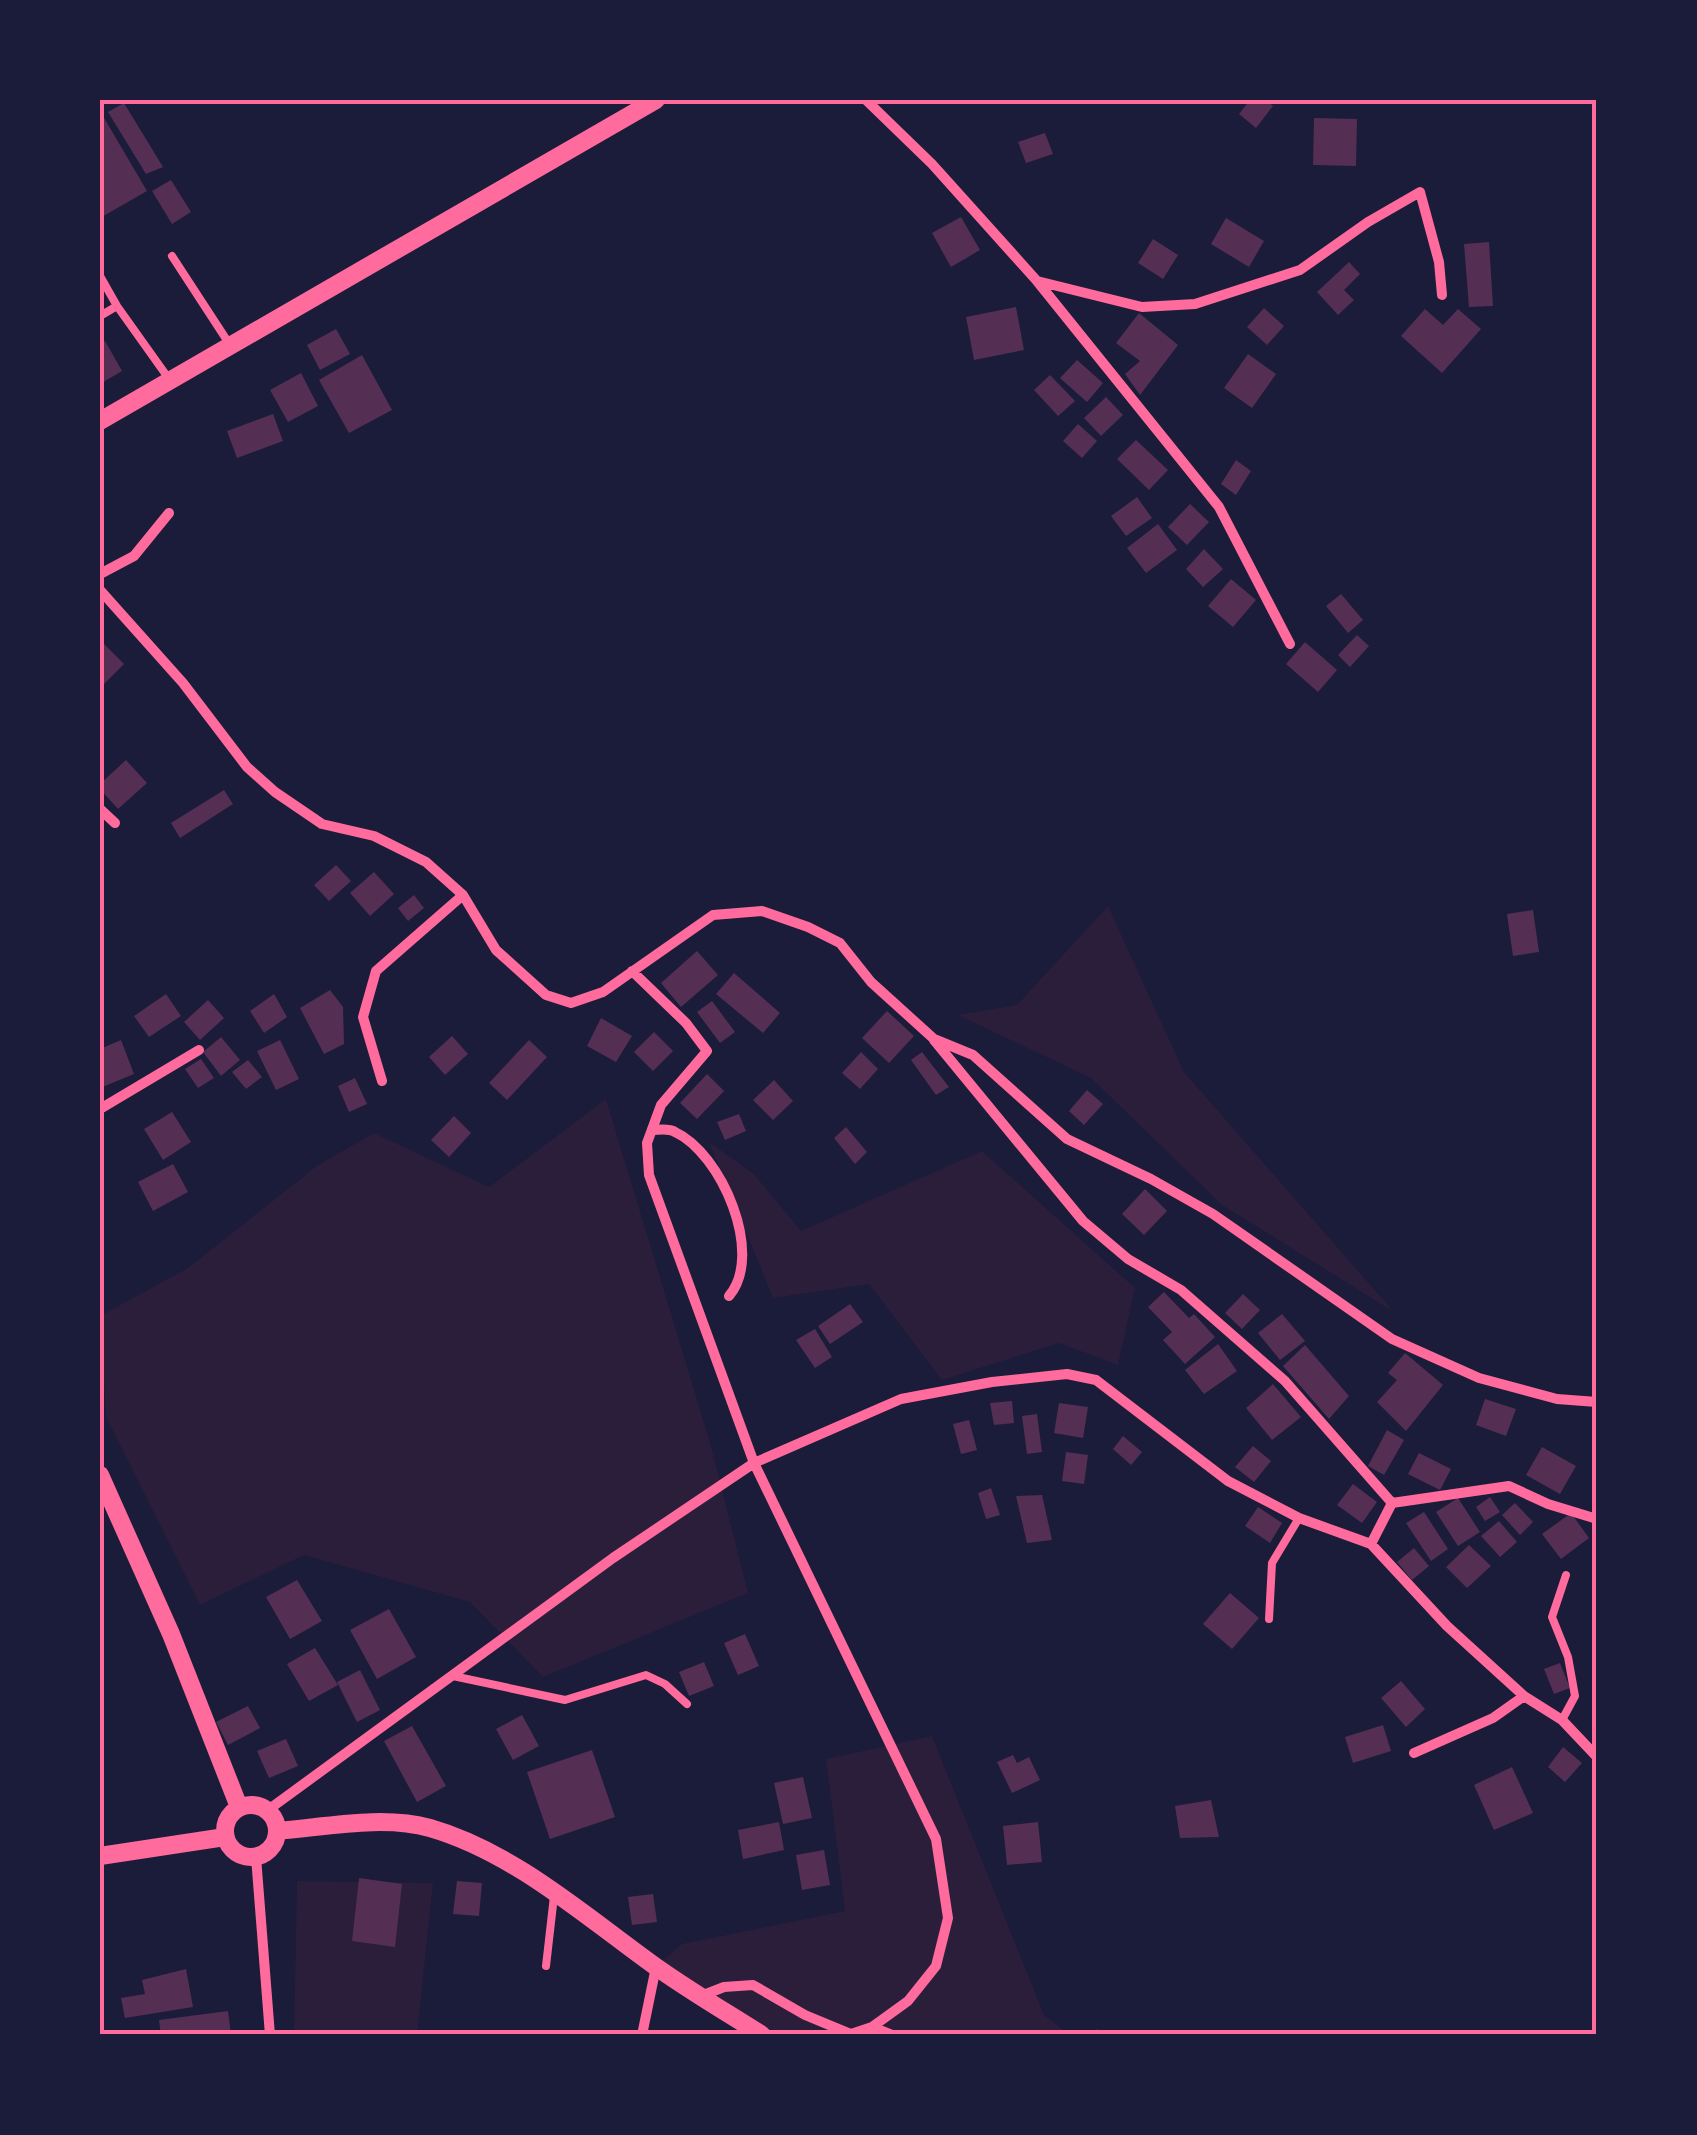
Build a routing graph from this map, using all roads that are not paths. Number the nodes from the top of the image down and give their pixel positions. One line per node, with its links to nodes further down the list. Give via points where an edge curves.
1 (866, 100): 5 (street)
2 (644, 103): 9 (street)
3 (172, 256): 9 (lane)
4 (100, 276): 7 (lane)
5 (1036, 281): 6 (street, via 1142,306 1195,304 1300,270 1420,192); 15 (street, via 1219,507)
6 (1442, 295)
7 (117, 306): 8 (lane); 10 (lane)
8 (100, 316)
9 (230, 345): 10 (street)
10 (169, 379): 11 (street)
11 (100, 420)
12 (170, 514): 13 (street, via 134,556)
13 (100, 574)
14 (100, 590): 18 (street, via 247,768 275,792 322,824 374,836 426,862)
15 (1290, 644)
16 (100, 809): 17 (street)
17 (115, 823)
18 (463, 895): 19 (street, via 496,950 546,995 571,1003 603,992); 22 (street, via 376,971 363,1016)
19 (632, 971): 20 (street, via 713,916 762,911 840,943 871,982); 24 (street, via 707,1051 662,1105)
20 (934, 1039): 26 (street, via 974,1055 1067,1139 1213,1214 1392,1339 1479,1378 1557,1399); 29 (street, via 1083,1221 1128,1259 1181,1290 1285,1381)
21 (200, 1050): 23 (street)
22 (382, 1081)
23 (100, 1109)
24 (652, 1130): 25 (street, via 672,1130 715,1168 743,1253 737,1286); 27 (street, via 649,1175)
25 (728, 1296)
26 (1597, 1402)
27 (754, 1463): 30 (street, via 901,1399 1067,1374 1096,1380 1228,1481); 35 (street); 51 (street, via 936,1839 948,1918 936,1966 908,2001)
28 (100, 1475): 41 (street)
29 (1392, 1503): 31 (street, via 1509,1486); 32 (street)
30 (1299, 1518): 32 (street); 34 (lane, via 1272,1563)
31 (1597, 1519)
32 (1371, 1544): 36 (street)
33 (1566, 1575): 38 (lane, via 1552,1617 1575,1696)
34 (1269, 1619)
35 (453, 1676): 37 (lane, via 565,1700 646,1675); 42 (street)
36 (1524, 1696): 38 (street); 39 (street, via 1493,1718)
37 (688, 1704)
38 (1562, 1720): 40 (street)
39 (1414, 1754)
40 (1597, 1756)
41 (239, 1807): 42 (street); 44 (street, via 225,1824)
42 (268, 1810): 43 (street)
43 (277, 1831): 46 (street, via 271,1848); 47 (street, via 376,1823 429,1828)
44 (225, 1837): 45 (street); 46 (street, via 238,1854)
45 (100, 1856)
46 (256, 1857): 52 (street)
47 (555, 1892): 48 (lane); 49 (street)
48 (546, 1966)
49 (656, 1966): 50 (street); 53 (street)
50 (702, 1996): 51 (street, via 724,1986 753,1985 852,2034); 54 (street)
51 (872, 2027): 55 (street)
52 (270, 2035)
53 (642, 2035)
54 (762, 2035)
55 (892, 2035)

